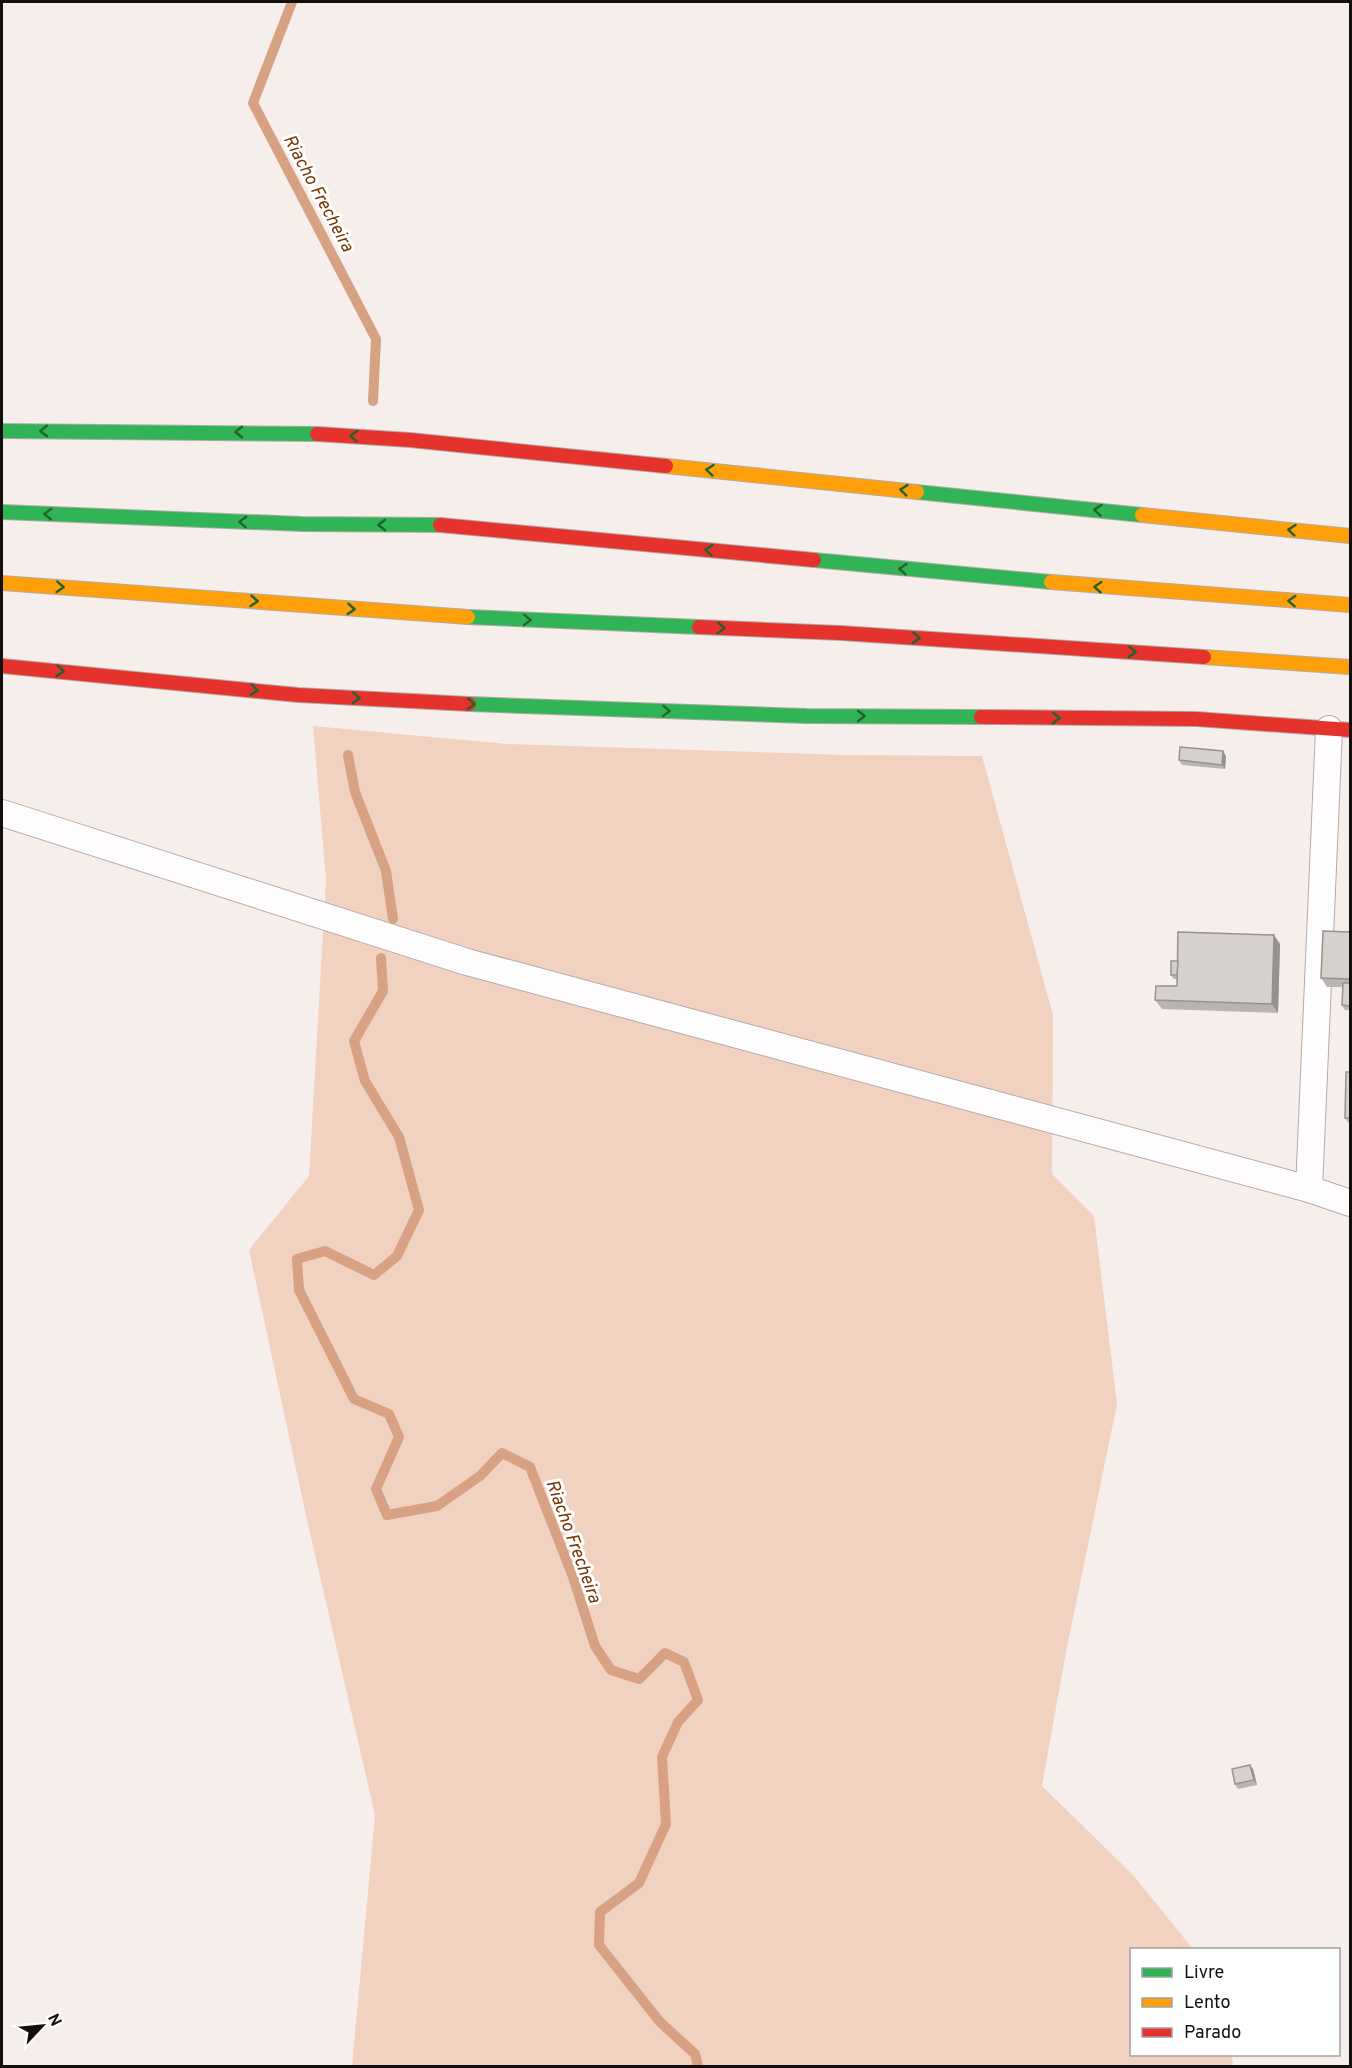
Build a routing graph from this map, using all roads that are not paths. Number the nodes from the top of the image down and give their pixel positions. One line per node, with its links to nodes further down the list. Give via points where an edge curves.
1 (2, 432): 3 (highway, one-way to 1, via 410,440 297,433)
2 (2, 512): 5 (highway, one-way to 2, via 1081,585 440,525 302,524)
3 (1350, 536)
4 (2, 583): 7 (highway, one-way to 7, via 468,618 841,633)
5 (1350, 605)
6 (2, 666): 8 (highway, one-way to 8, via 298,695 413,702 806,716 1196,719)
7 (1350, 667)
8 (1340, 729): 10 (street)
9 (2, 813): 10 (street, via 466,962)
10 (1309, 1190): 11 (street)
11 (1350, 1203)

